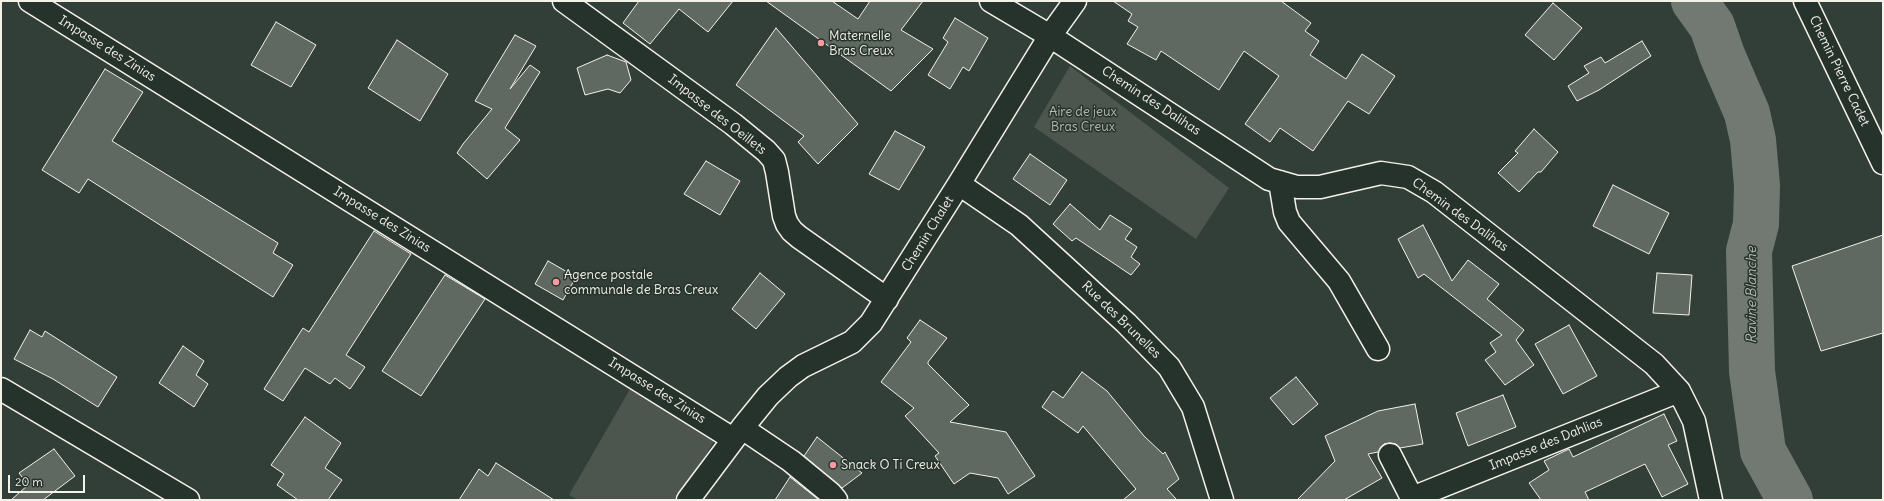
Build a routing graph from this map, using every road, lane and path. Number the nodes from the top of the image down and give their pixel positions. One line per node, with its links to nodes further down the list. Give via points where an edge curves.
1 (30, 1): 14 (street, Impasse des Zinias)
2 (564, 1): 10 (street, Impasse des Oeillets, via 733,124 766,151 774,160 784,216 792,231)
3 (991, 1): 6 (street, Chemin des Dalihas)
4 (1075, 1): 6 (street, Chemin Chalet)
5 (1805, 1): 7 (street, Chemin Pierre Cadet)
6 (1050, 36): 8 (street, Chemin des Dalihas, via 1269,179); 9 (street, Chemin Chalet)
7 (1883, 163)
8 (1280, 182): 11 (street, via 1289,222 1339,282); 13 (street, Chemin des Dalihas, via 1297,187 1320,187 1382,173 1408,177 1434,192 1654,364)
9 (959, 184): 10 (street, Chemin Chalet); 20 (street, Rue des Brunelles, via 1019,225 1126,323 1169,368 1192,407)
10 (887, 299): 14 (street, Chemin Chalet, via 871,323 852,342 803,366 788,377 768,396)
11 (1378, 349)
12 (1, 389): 17 (street)
13 (1679, 391): 16 (street, Impasse des Dahlias); 21 (street, Chemin des Dalihas, via 1694,421)
14 (738, 433): 18 (street, Chemin Chalet); 19 (street, via 791,461)
15 (1390, 455): 16 (street, Impasse des Dahlias)
16 (1413, 499)
17 (188, 500)
18 (688, 500)
19 (836, 500)
20 (1222, 500)
21 (1711, 500)

